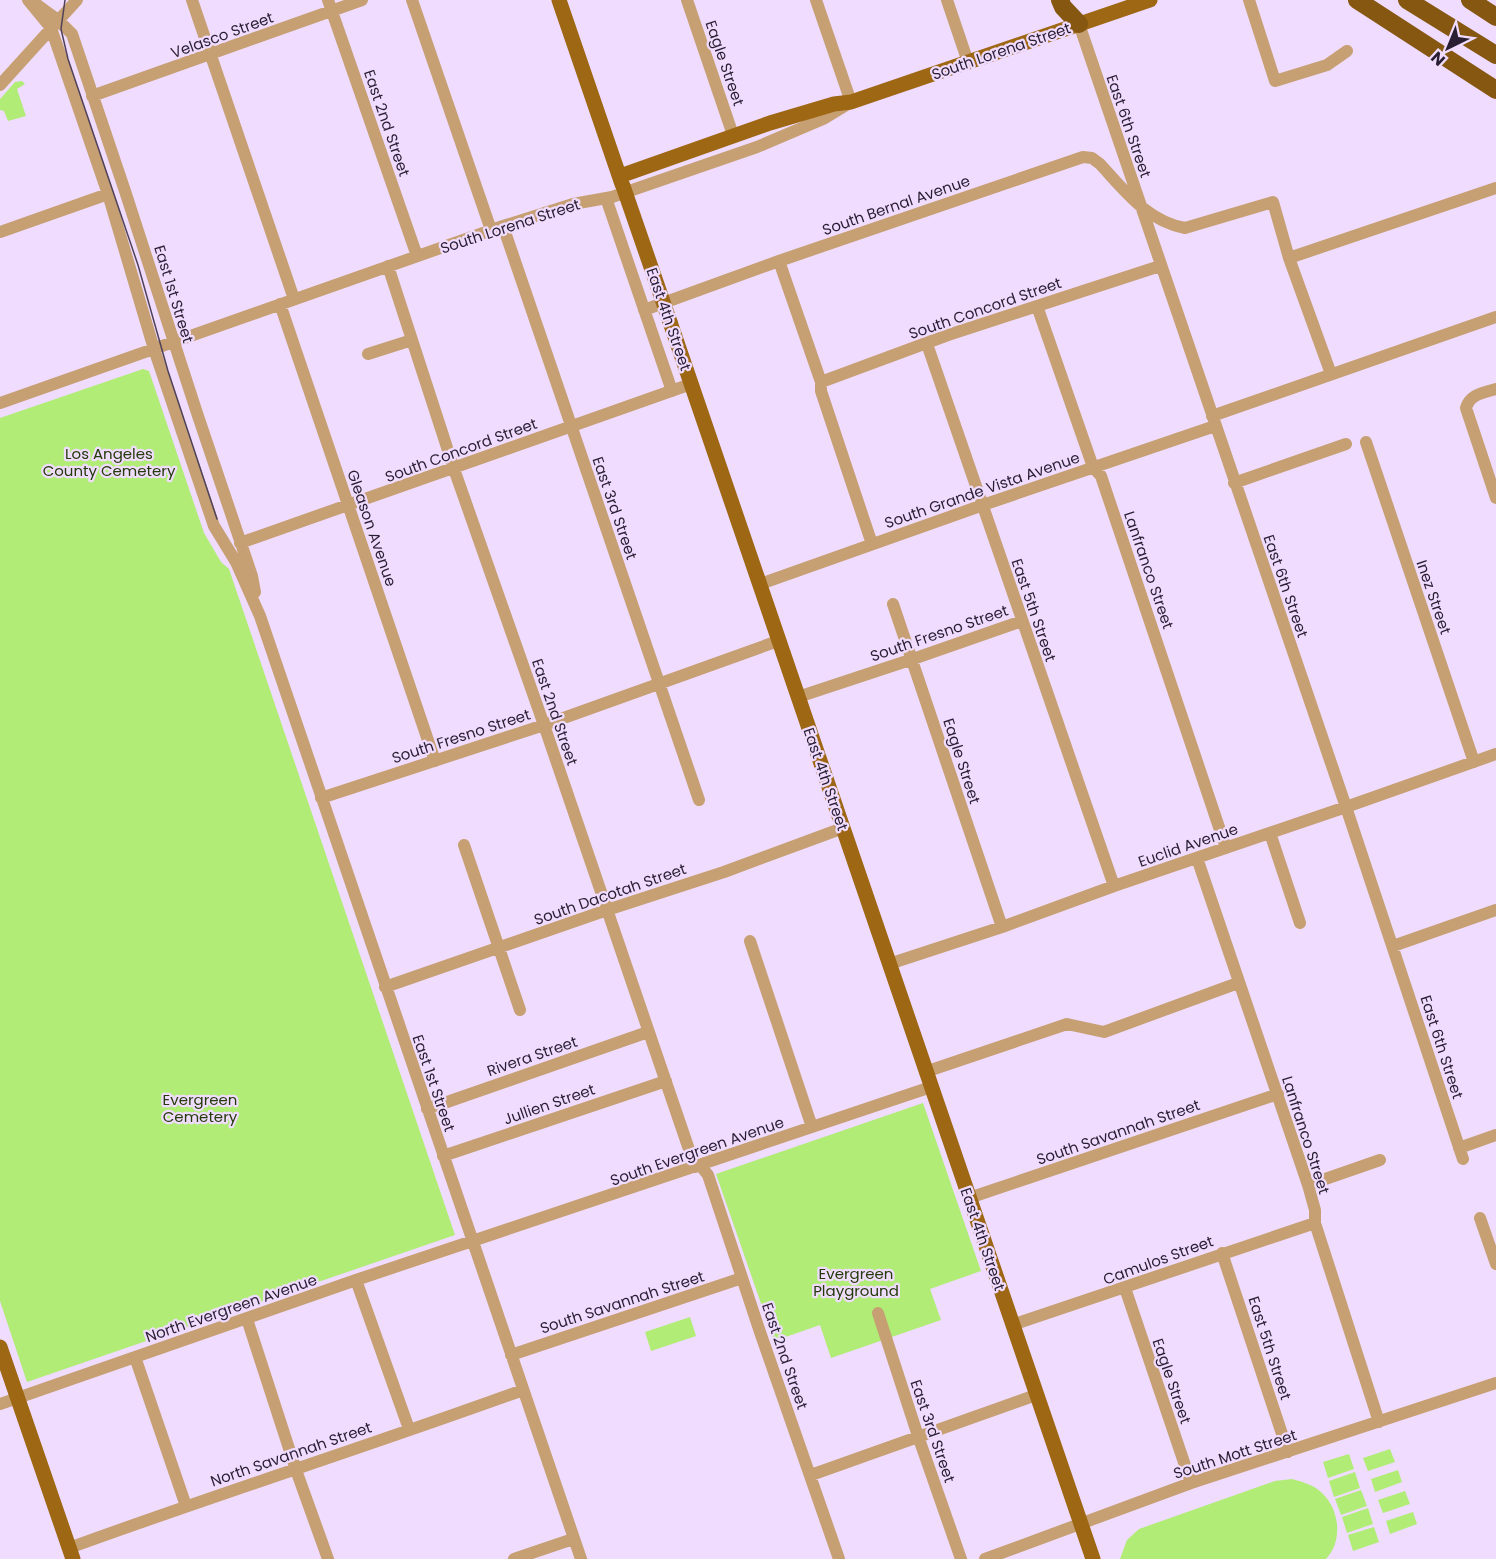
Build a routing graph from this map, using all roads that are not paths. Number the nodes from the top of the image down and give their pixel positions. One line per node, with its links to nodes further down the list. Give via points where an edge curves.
1 (29, 0): 19 (street, East 1st Street)
2 (77, 0): 19 (street)
3 (192, 0): 23 (street)
4 (362, 0): 17 (street, Velasco Street)
5 (412, 0): 37 (street, East 3rd Street)
6 (559, 0): 32 (main road, East 4th Street)
7 (687, 0): 29 (street, Eagle Street)
8 (816, 0): 28 (street)
9 (947, 0): 24 (street)
10 (1060, 0): 20 (highway)
11 (1074, 0): 20 (highway)
12 (1150, 0): 20 (main road, South Lorena Street)
13 (1249, 0): 21 (street, via 1275,81 1327,64)
14 (1357, 0): 26 (highway)
15 (1407, 0): 22 (highway)
16 (1470, 0): 18 (highway)
17 (330, 6): 23 (street, Velasco Street); 39 (street, East 2nd Street)
18 (1496, 17)
19 (55, 24): 25 (street); 27 (street, East 1st Street, via 72,34); 34 (street, East 1st Street)
20 (1079, 24): 24 (main road, South Lorena Street); 31 (street, East 6th Street)
21 (1347, 51)
22 (1496, 54)
23 (211, 55): 27 (street, Velasco Street); 44 (street)
24 (968, 62): 28 (main road, South Lorena Street)
25 (0, 85)
26 (1496, 90)
27 (92, 96): 51 (street, East 1st Street, via 129,202)
28 (851, 102): 29 (main road, South Lorena Street); 35 (street, South Lorena Street, via 823,119 757,147)
29 (733, 135): 32 (main road, South Lorena Street)
30 (1100, 164): 31 (street, South Bernal Avenue); 36 (street); 41 (street, South Bernal Avenue, via 1083,157)
31 (1127, 167): 36 (street, East 6th Street)
32 (621, 181): 55 (main road, East 4th Street, bridge)
33 (1496, 188): 40 (street)
34 (108, 194): 38 (street); 51 (street, East 1st Street)
35 (606, 198): 37 (street, South Lorena Street); 47 (street, East 4th Street)
36 (1141, 208): 40 (street, via 1173,226 1185,228 1273,202); 43 (street, East 6th Street)
37 (497, 228): 39 (street, South Lorena Street); 60 (street, East 3rd Street)
38 (0, 232)
39 (417, 256): 42 (street, South Lorena Street)
40 (1289, 258): 53 (street)
41 (779, 261): 47 (street, South Bernal Avenue); 54 (street)
42 (388, 266): 44 (street, South Lorena Street); 49 (street, East 2nd Street)
43 (1161, 266): 46 (street, South Concord Street); 59 (street, East 6th Street)
44 (294, 299): 45 (street, South Lorena Street)
45 (280, 304): 51 (street, South Lorena Street); 68 (street, Gleason Avenue)
46 (1037, 306): 50 (street, South Concord Street); 63 (street, Lanfranco Street)
47 (644, 310): 57 (street, East 4th Street)
48 (1496, 317): 53 (street, South Grande Vista Avenue)
49 (412, 340): 52 (street); 64 (street, East 2nd Street)
50 (927, 344): 54 (street, South Concord Street); 67 (street, East 5th Street)
51 (164, 345): 58 (street, South Lorena Street); 69 (street, East 1st Street); 73 (street, East 1st Street, via 214,526 236,562)
52 (368, 354)
53 (1330, 374): 59 (street, South Grande Vista Avenue)
54 (821, 382): 70 (street)
55 (691, 384): 57 (street, South Concord Street); 71 (main road, East 4th Street)
56 (1496, 389): 66 (street, via 1473,396 1466,408)
57 (672, 391): 60 (street, South Concord Street)
58 (0, 403)
59 (1213, 421): 63 (street, South Grande Vista Avenue); 65 (street, East 6th Street)
60 (572, 427): 64 (street, South Concord Street); 77 (street, East 3rd Street)
61 (1366, 442): 82 (street, Inez Street)
62 (1346, 444): 65 (street)
63 (1093, 467): 67 (street, South Grande Vista Avenue); 89 (street, Lanfranco Street, via 1101,476)
64 (454, 469): 68 (street, South Concord Street); 79 (street, East 2nd Street)
65 (1234, 483): 85 (street, East 6th Street)
66 (1496, 498)
67 (983, 505): 70 (street, South Grande Vista Avenue); 74 (street, East 5th Street)
68 (349, 506): 69 (street, South Concord Street); 81 (street, Gleason Avenue)
69 (240, 543): 73 (street, East 1st Street)
70 (872, 544): 71 (street, South Grande Vista Avenue)
71 (760, 584): 75 (main road, East 4th Street)
72 (893, 604): 76 (street, Eagle Street)
73 (260, 616): 83 (street, East 1st Street)
74 (1022, 621): 76 (street, South Fresno Street); 91 (street, East 5th Street)
75 (778, 640): 77 (street, South Fresno Street); 78 (main road, East 4th Street)
76 (913, 659): 78 (street, South Fresno Street); 95 (street, Eagle Street)
77 (659, 682): 79 (street, South Fresno Street); 84 (street, East 3rd Street)
78 (798, 697): 86 (main road, East 4th Street)
79 (544, 725): 81 (street, South Fresno Street); 92 (street, East 2nd Street)
80 (1496, 754): 82 (street, Euclid Avenue)
81 (435, 761): 83 (street, South Fresno Street)
82 (1474, 762): 85 (street, Euclid Avenue)
83 (321, 798): 101 (street, East 1st Street)
84 (699, 800)
85 (1346, 807): 87 (street, Euclid Avenue); 97 (street, East 6th Street)
86 (843, 828): 92 (street, South Dacotah Street); 99 (main road, East 4th Street)
87 (1270, 833): 89 (street, Euclid Avenue); 94 (street)
88 (464, 845): 98 (street)
89 (1226, 848): 90 (street, Euclid Avenue)
90 (1197, 858): 91 (street, Euclid Avenue); 100 (street, Lanfranco Street)
91 (1114, 886): 95 (street, Euclid Avenue)
92 (607, 910): 98 (street, South Dacotah Street); 103 (street, East 2nd Street)
93 (1496, 910): 97 (street)
94 (1299, 923)
95 (1002, 927): 99 (street, Euclid Avenue)
96 (750, 941): 109 (street)
97 (1393, 946): 110 (street, East 6th Street, via 1461,1153)
98 (500, 948): 101 (street, South Dacotah Street); 102 (street)
99 (889, 964): 104 (main road, East 4th Street)
100 (1238, 982): 104 (street, via 1104,1032 1067,1024); 107 (street, Lanfranco Street)
101 (386, 987): 108 (street, East 1st Street)
102 (520, 1010)
103 (648, 1032): 105 (street, East 2nd Street); 108 (street, Rivera Street)
104 (925, 1072): 106 (main road, East 4th Street)
105 (666, 1081): 111 (street, Jullien Street); 113 (street, East 2nd Street)
106 (931, 1087): 109 (street, South Evergreen Avenue); 115 (main road, East 4th Street)
107 (1278, 1094): 114 (street, Lanfranco Street); 115 (street, South Savannah Street)
108 (427, 1109): 111 (street, East 1st Street)
109 (812, 1127): 113 (street, South Evergreen Avenue)
110 (1496, 1135)
111 (443, 1156): 118 (street, East 1st Street)
112 (1380, 1160): 114 (street)
113 (697, 1166): 118 (street, South Evergreen Avenue); 121 (street, East 2nd Street, via 708,1175)
114 (1308, 1185): 117 (street, Lanfranco Street)
115 (969, 1198): 126 (main road, East 4th Street)
116 (1480, 1218): 120 (street)
117 (1315, 1223): 119 (street, Camulos Street); 135 (street, Lanfranco Street)
118 (472, 1243): 122 (street, North Evergreen Avenue); 128 (street, East 1st Street)
119 (1222, 1253): 123 (street, Camulos Street); 138 (street, East 5th Street)
120 (1496, 1264)
121 (742, 1278): 128 (street, South Savannah Street); 140 (street, East 2nd Street)
122 (356, 1280): 125 (street, North Evergreen Avenue); 136 (street)
123 (1125, 1288): 126 (street, Camulos Street); 141 (street, Eagle Street)
124 (878, 1313): 137 (street, East 3rd Street)
125 (247, 1319): 129 (street, North Evergreen Avenue); 139 (street)
126 (1012, 1325): 132 (main road, East 4th Street)
127 (1, 1355): 133 (main road)
128 (511, 1355): 131 (street, East 1st Street)
129 (135, 1357): 133 (street, North Evergreen Avenue); 142 (street)
130 (1496, 1383): 135 (street, South Mott Street)
131 (523, 1390): 136 (street, North Savannah Street); 144 (street, East 1st Street)
132 (1036, 1395): 137 (street); 143 (main road, East 4th Street)
133 (17, 1398): 134 (street, North Evergreen Avenue); 145 (main road)
134 (0, 1404)
135 (1379, 1422): 138 (street, South Mott Street)
136 (409, 1429): 139 (street, North Savannah Street)
137 (918, 1436): 140 (street); 150 (street, East 3rd Street)
138 (1288, 1452): 141 (street, South Mott Street)
139 (296, 1470): 142 (street, North Savannah Street); 146 (street)
140 (811, 1475): 149 (street, East 2nd Street)
141 (1191, 1484): 143 (street, South Mott Street)
142 (186, 1506): 145 (street, North Savannah Street)
143 (1080, 1524): 151 (street, South Mott Street); 152 (main road, East 4th Street)
144 (573, 1539): 147 (street); 148 (street, East 1st Street)
145 (71, 1554)
146 (328, 1559)
147 (514, 1559)
148 (581, 1559)
149 (839, 1559)
150 (961, 1559)
151 (985, 1559)
152 (1093, 1559)

